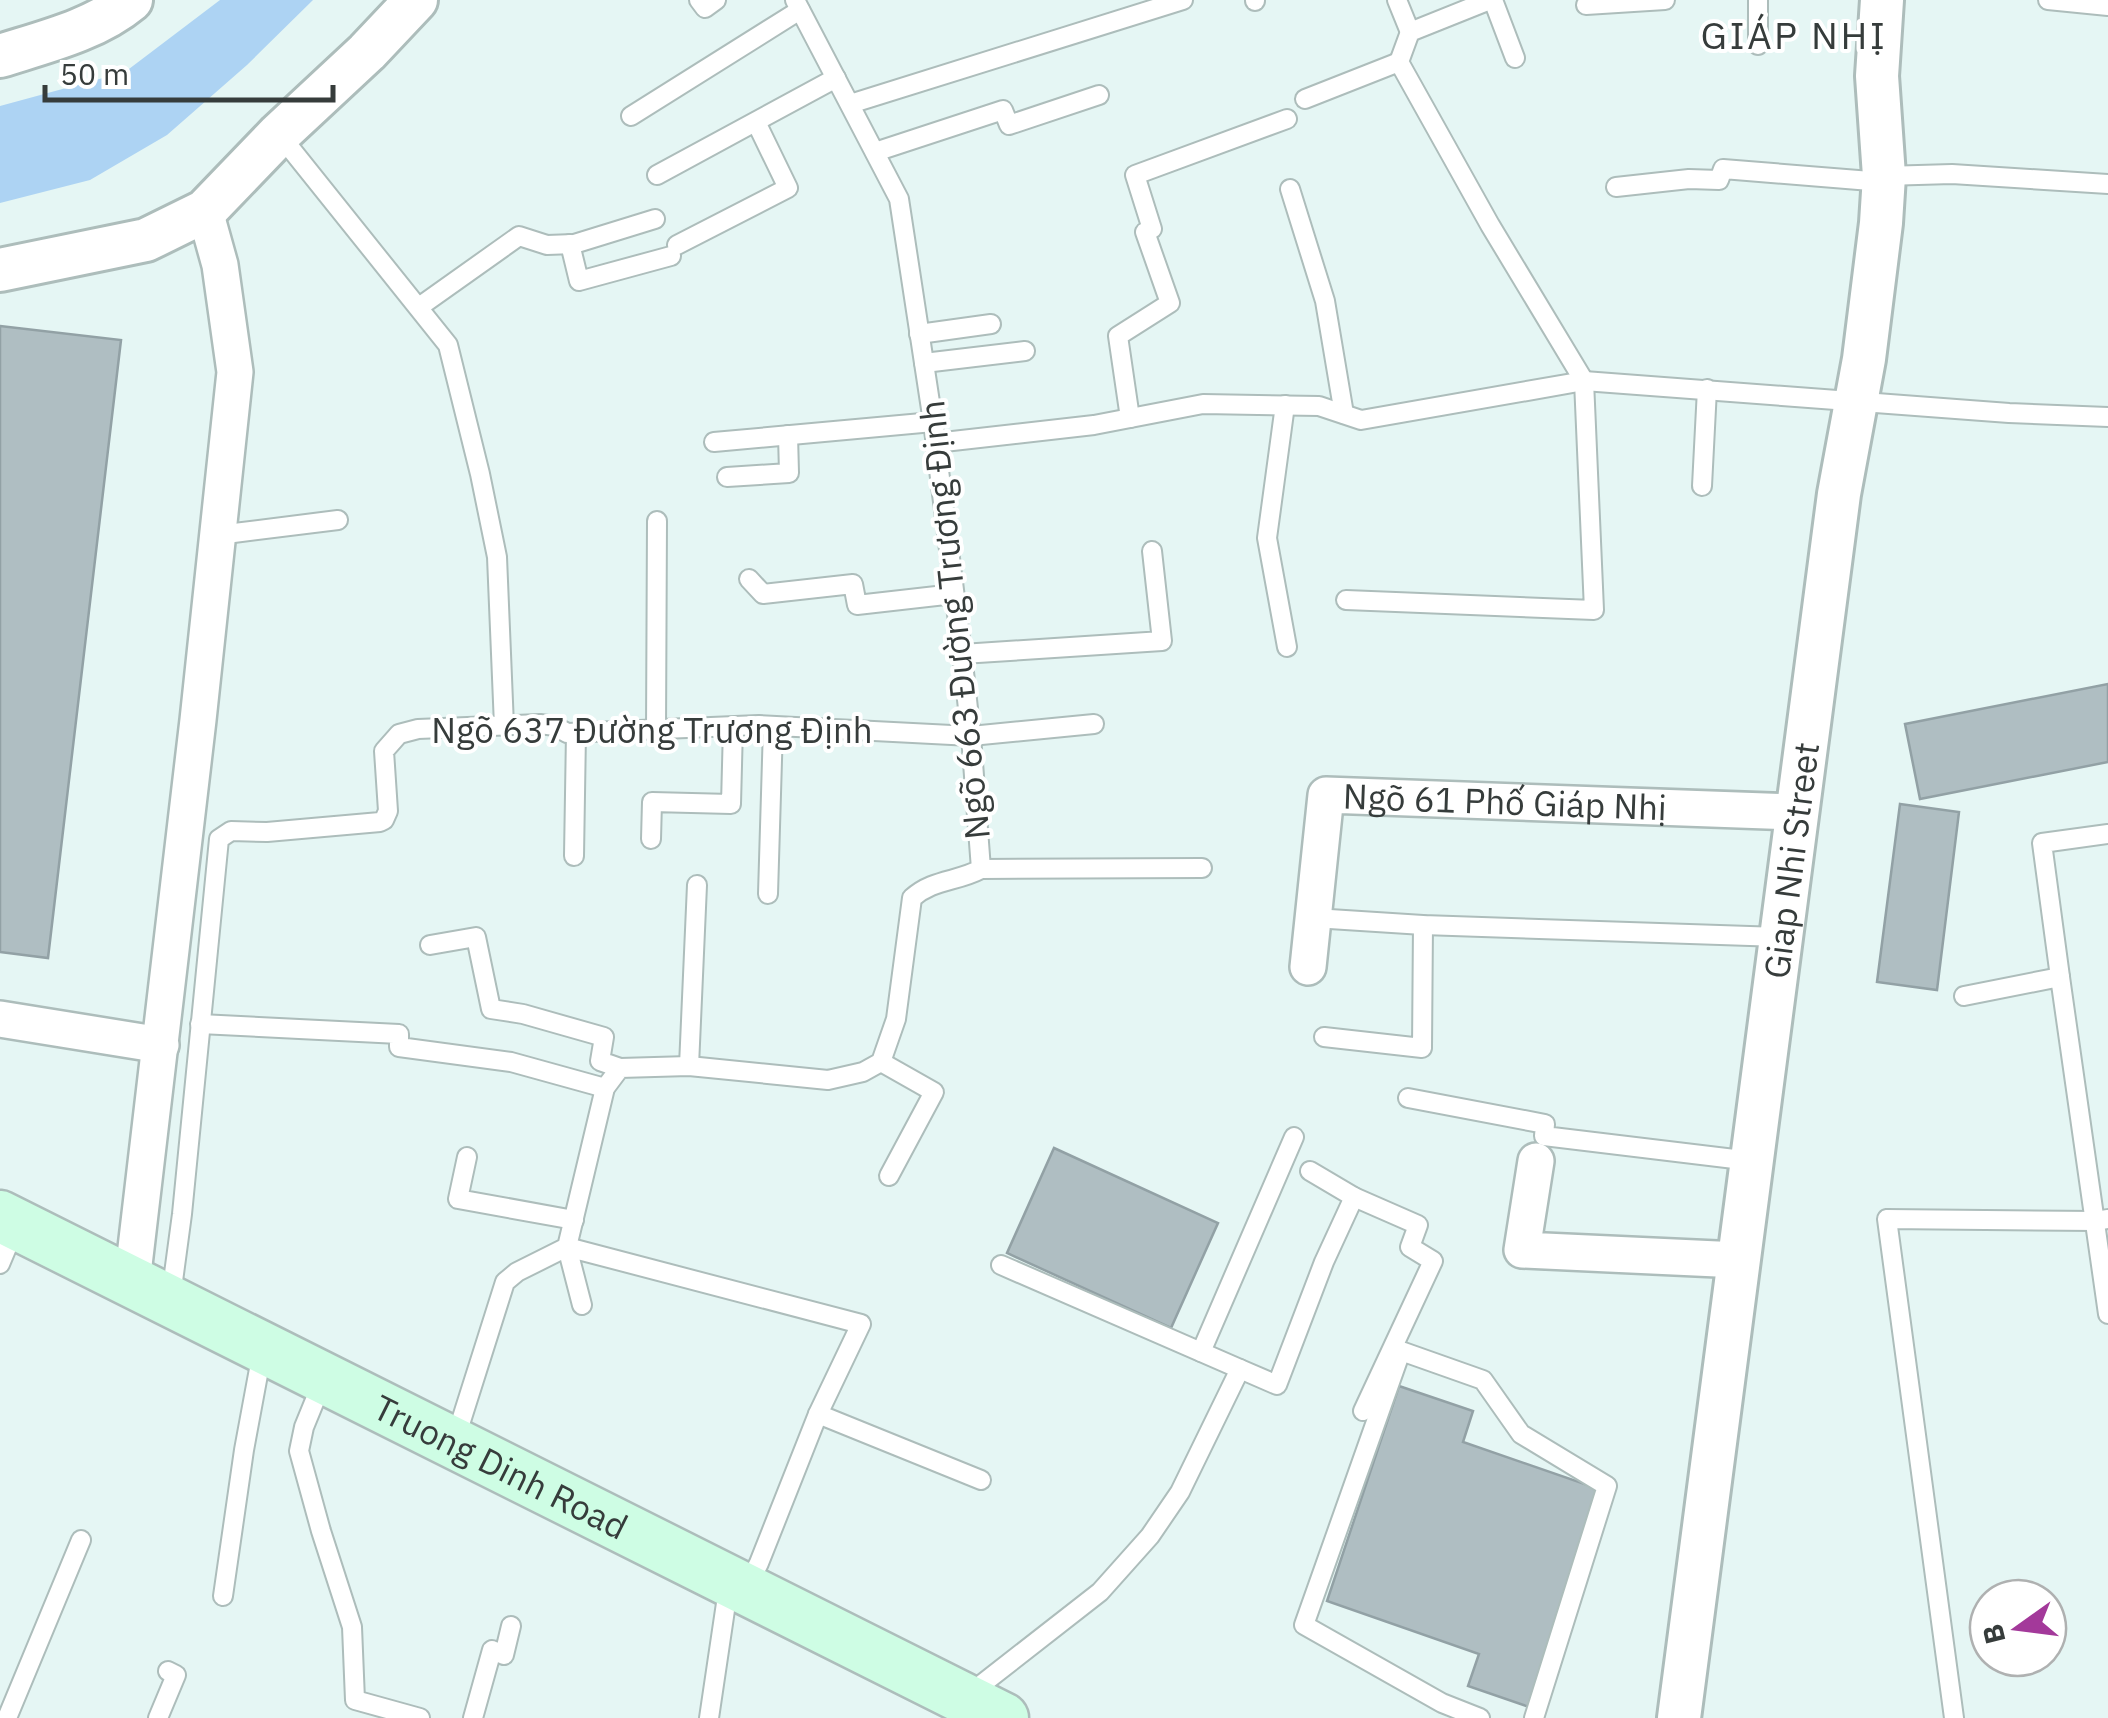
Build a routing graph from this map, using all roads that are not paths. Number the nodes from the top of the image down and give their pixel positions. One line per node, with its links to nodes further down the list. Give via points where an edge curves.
1 (131, 0): 17 (street, via 114,14)
2 (416, 0): 27 (street)
3 (699, 0): 4 (lane, via 705,8)
4 (716, 0)
5 (1183, 0): 23 (lane)
6 (1397, 0): 15 (lane)
7 (1492, 0): 15 (lane); 18 (lane)
8 (1665, 0): 13 (lane)
9 (1758, 0): 16 (lane)
10 (1882, 0): 30 (street, Giap Nhi Street, via 1876,76)
11 (2048, 0): 14 (lane)
12 (797, 5): 20 (lane, Ngõ 663 Đường Trương Định); 24 (lane)
13 (1586, 5)
14 (2108, 6)
15 (1410, 32): 19 (lane)
16 (1758, 45)
17 (0, 56)
18 (1515, 58)
19 (1400, 62): 22 (lane); 43 (lane)
20 (836, 78): 23 (lane, Ngõ 663 Đường Trương Định); 26 (lane)
21 (1099, 95): 28 (lane, via 1009,125 1003,110)
22 (1305, 99)
23 (850, 104): 28 (lane, Ngõ 663 Đường Trương Định)
24 (632, 116)
25 (1288, 120): 48 (lane, via 1135,176 1152,229 1145,232 1170,303 1118,336)
26 (756, 122): 29 (lane); 36 (lane, via 788,188 674,250 579,280)
27 (279, 134): 34 (street); 38 (lane)
28 (875, 152): 40 (lane, Ngõ 663 Đường Trương Định, via 899,199)
29 (658, 175)
30 (1883, 179): 31 (lane, via 1952,174); 32 (lane, via 1723,169 1720,180); 45 (street, Giap Nhi Street)
31 (2108, 184)
32 (1616, 187)
33 (1290, 189): 47 (lane, via 1325,301)
34 (205, 211): 37 (street, via 146,240); 58 (street, via 220,264 235,372)
35 (655, 219): 36 (lane)
36 (570, 244): 38 (lane, via 519,236)
37 (0, 270)
38 (419, 307): 66 (lane, via 448,346 484,491 497,558)
39 (991, 324): 40 (lane)
40 (919, 334): 42 (lane, Ngõ 663 Đường Trương Định)
41 (1025, 350): 42 (lane)
42 (924, 363): 50 (lane, Ngõ 663 Đường Trương Định)
43 (1584, 382): 44 (lane); 47 (lane, via 1361,420); 62 (lane, via 1594,610)
44 (1707, 389): 45 (lane); 55 (lane)
45 (1857, 402): 49 (lane); 72 (street, Giap Nhi Street)
46 (1285, 405): 47 (lane); 48 (lane, via 1203,404); 63 (lane, via 1268,538)
47 (1344, 414)
48 (1130, 418): 53 (lane)
49 (2108, 418)
50 (933, 422): 51 (lane); 53 (lane, Ngõ 663 Đường Trương Định)
51 (788, 435): 52 (lane); 54 (lane, via 789,473)
52 (714, 442)
53 (936, 443): 61 (lane, Ngõ 663 Đường Trương Định)
54 (727, 476)
55 (1702, 486)
56 (338, 520): 58 (lane)
57 (657, 521): 69 (lane)
58 (218, 535): 90 (street)
59 (1152, 551): 64 (lane, via 1162,641)
60 (749, 579): 61 (lane, via 763,594 853,584 857,605)
61 (954, 594): 64 (lane, Ngõ 663 Đường Trương Định)
62 (1346, 600)
63 (1288, 647)
64 (962, 654): 71 (lane, Ngõ 663 Đường Trương Định)
65 (1094, 724): 71 (lane, Ngõ 637 Đường Trương Định)
66 (504, 726): 70 (lane, Ngõ 637 Đường Trương Định, via 540,724); 88 (lane, Ngõ 637 Đường Trương Định, via 399,734 384,750 388,812 380,822 231,831 218,840)
67 (732, 727): 68 (lane, Ngõ 637 Đường Trương Định); 69 (lane, Ngõ 637 Đường Trương Định); 74 (lane, via 731,804 652,802)
68 (773, 727): 71 (lane, Ngõ 637 Đường Trương Định); 79 (lane)
69 (656, 730): 70 (lane, Ngõ 637 Đường Trương Định)
70 (576, 733): 75 (lane)
71 (972, 736): 76 (lane, Ngõ 663 Đường Trương Định)
72 (1797, 812): 80 (street, Ngõ 61 Phố Giáp Nhị, via 1326,795); 82 (street, Giap Nhi Street)
73 (2108, 834): 85 (lane, via 2042,842)
74 (651, 839)
75 (574, 856)
76 (981, 868): 77 (lane); 91 (lane, Ngõ 663 Đường Trương Định, via 924,887 912,898 896,1019)
77 (1202, 868)
78 (697, 885): 92 (lane)
79 (768, 894)
80 (1314, 918): 81 (lane); 84 (street, Ngõ 61 Phố Giáp Nhị)
81 (1423, 925): 82 (lane); 89 (lane, via 1422,1048)
82 (1780, 938): 99 (street, Giap Nhi Street)
83 (430, 945): 93 (lane, via 476,936 490,1010 604,1037 600,1060)
84 (1308, 968)
85 (2060, 978): 86 (lane); 104 (lane)
86 (1964, 996)
87 (0, 1019): 90 (street)
88 (200, 1024): 94 (lane, via 398,1034 399,1047 511,1062); 109 (lane, Ngõ 637 Đường Trương Định, via 182,1214)
89 (1324, 1037)
90 (161, 1045): 109 (street)
91 (880, 1062): 92 (lane, via 828,1080); 101 (lane, via 934,1092)
92 (689, 1066): 93 (lane)
93 (620, 1068): 94 (lane)
94 (605, 1088): 103 (lane)
95 (1408, 1098): 99 (lane, via 1545,1124 1544,1136)
96 (1294, 1137): 113 (lane)
97 (468, 1157): 103 (lane, via 458,1199)
98 (1536, 1161): 107 (street, via 1522,1250)
99 (1752, 1161): 107 (street, Giap Nhi Street)
100 (1310, 1171): 102 (lane)
101 (889, 1176)
102 (1354, 1197): 114 (lane, via 1278,1385); 116 (lane, via 1418,1225 1410,1246 1433,1261)
103 (574, 1220): 106 (lane)
104 (2102, 1220): 111 (lane); 134 (lane, via 1887,1219)
105 (5, 1235): 109 (main road, Truong Dinh Road)
106 (567, 1247): 110 (lane); 117 (lane, via 861,1324); 118 (lane, via 505,1282)
107 (1739, 1260): 133 (street, Giap Nhi Street)
108 (1001, 1265): 113 (lane)
109 (151, 1292): 112 (main road, Truong Dinh Road)
110 (582, 1305)
111 (2108, 1314)
112 (263, 1348): 115 (main road, Truong Dinh Road); 122 (lane)
113 (1201, 1352): 114 (lane)
114 (1240, 1369): 125 (lane, via 1180,1492 1150,1536)
115 (324, 1378): 118 (main road, Truong Dinh Road); 128 (lane, via 299,1451 352,1627 355,1700)
116 (1364, 1411)
117 (818, 1414): 119 (lane); 121 (lane, via 759,1563)
118 (454, 1443): 121 (main road, Truong Dinh Road)
119 (981, 1480)
120 (82, 1540): 126 (lane)
121 (737, 1586): 125 (main road, Truong Dinh Road); 130 (lane)
122 (223, 1596)
123 (511, 1626): 129 (lane, via 504,1655 492,1650)
124 (168, 1671): 127 (lane, via 176,1674)
125 (983, 1708)
126 (7, 1718)
127 (158, 1718)
128 (420, 1718)
129 (473, 1718)
130 (710, 1718)
131 (1480, 1718): 132 (lane, via 1304,1625 1400,1352 1484,1380 1521,1434 1607,1486)
132 (1534, 1718)
133 (1679, 1718)
134 (1954, 1718)

